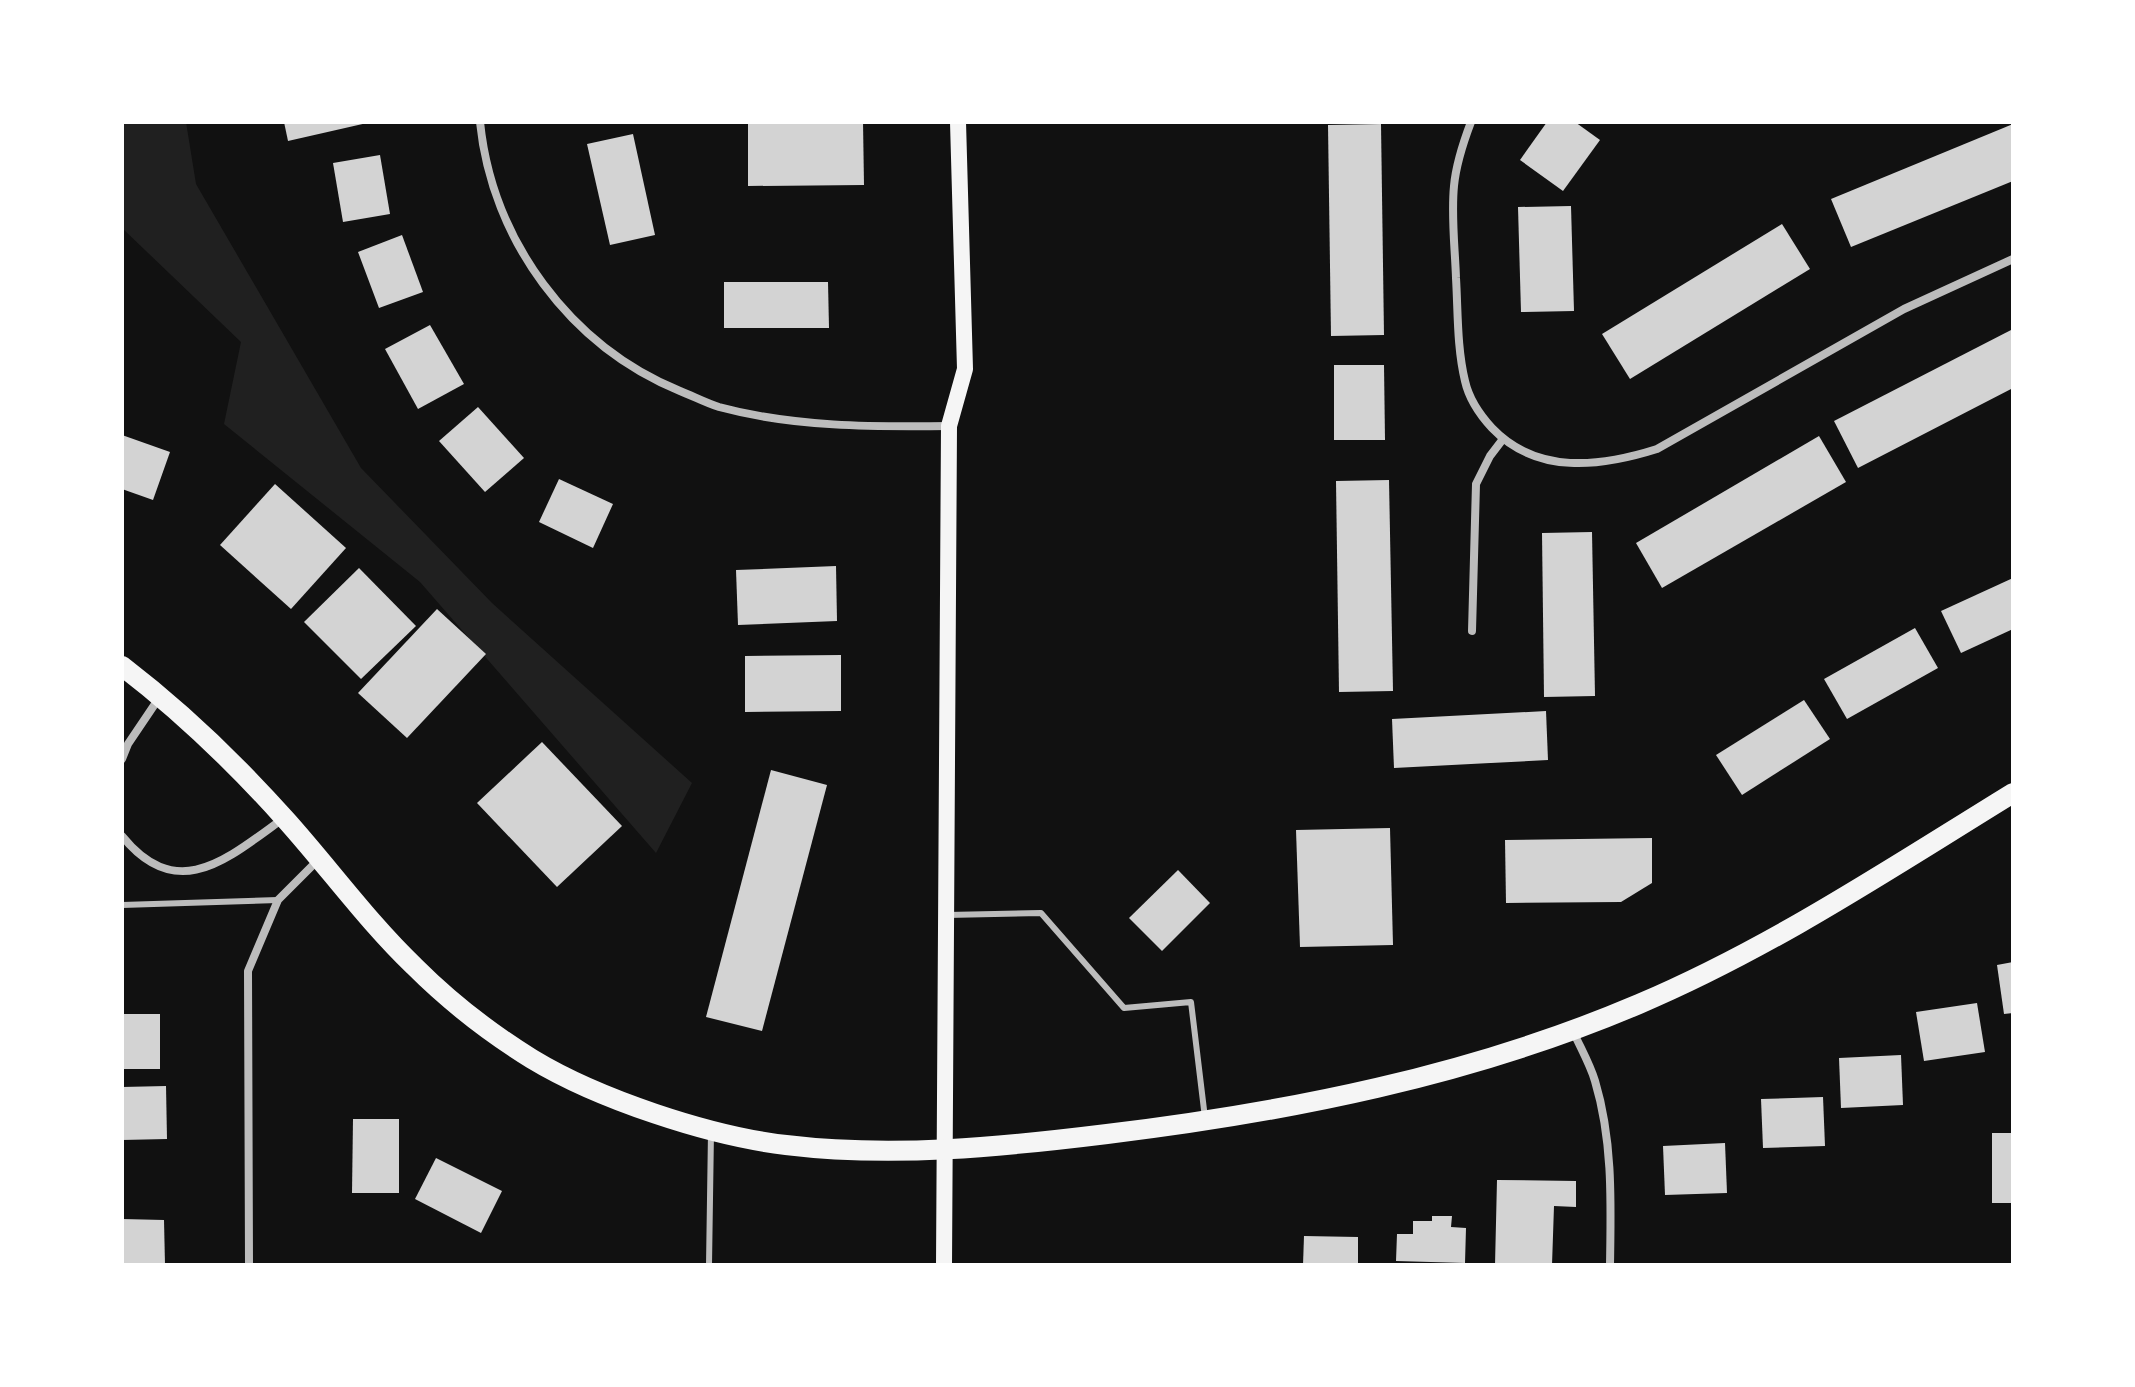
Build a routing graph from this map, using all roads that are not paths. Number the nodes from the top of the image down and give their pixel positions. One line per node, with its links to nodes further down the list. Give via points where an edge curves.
1 (480, 122): 5 (street, via 490,182 511,233 575,322 618,359 716,406 770,419)
2 (958, 122): 5 (main road, via 965,369)
3 (1471, 122): 6 (street, via 1453,189 1458,327 1465,383 1480,415)
4 (2013, 259): 6 (street, via 1904,309 1657,449 1622,460 1581,464 1545,461)
5 (949, 426): 17 (main road)
6 (1503, 439): 7 (street, via 1476,484)
7 (1472, 631)
8 (122, 666): 9 (main road)
9 (161, 696): 10 (street); 12 (main road)
10 (122, 759)
11 (2013, 793): 18 (main road, via 1802,923 1642,1003)
12 (284, 818): 13 (street, via 222,862 186,872 159,868 137,855); 14 (main road)
13 (122, 836)
14 (319, 858): 15 (street); 20 (main road, via 412,965 487,1029 538,1062 614,1098)
15 (278, 900): 16 (lane); 22 (street, via 248,971)
16 (122, 905)
17 (947, 915): 19 (lane, via 1041,913 1124,1008 1191,1002); 21 (main road)
18 (1573, 1030): 19 (main road, via 1372,1088); 25 (street, via 1595,1080 1607,1131)
19 (1206, 1120): 21 (main road, via 1042,1142)
20 (711, 1129): 21 (main road, via 845,1151); 23 (lane)
21 (946, 1148): 24 (main road)
22 (249, 1265)
23 (709, 1265)
24 (944, 1265)
25 (1610, 1265)

